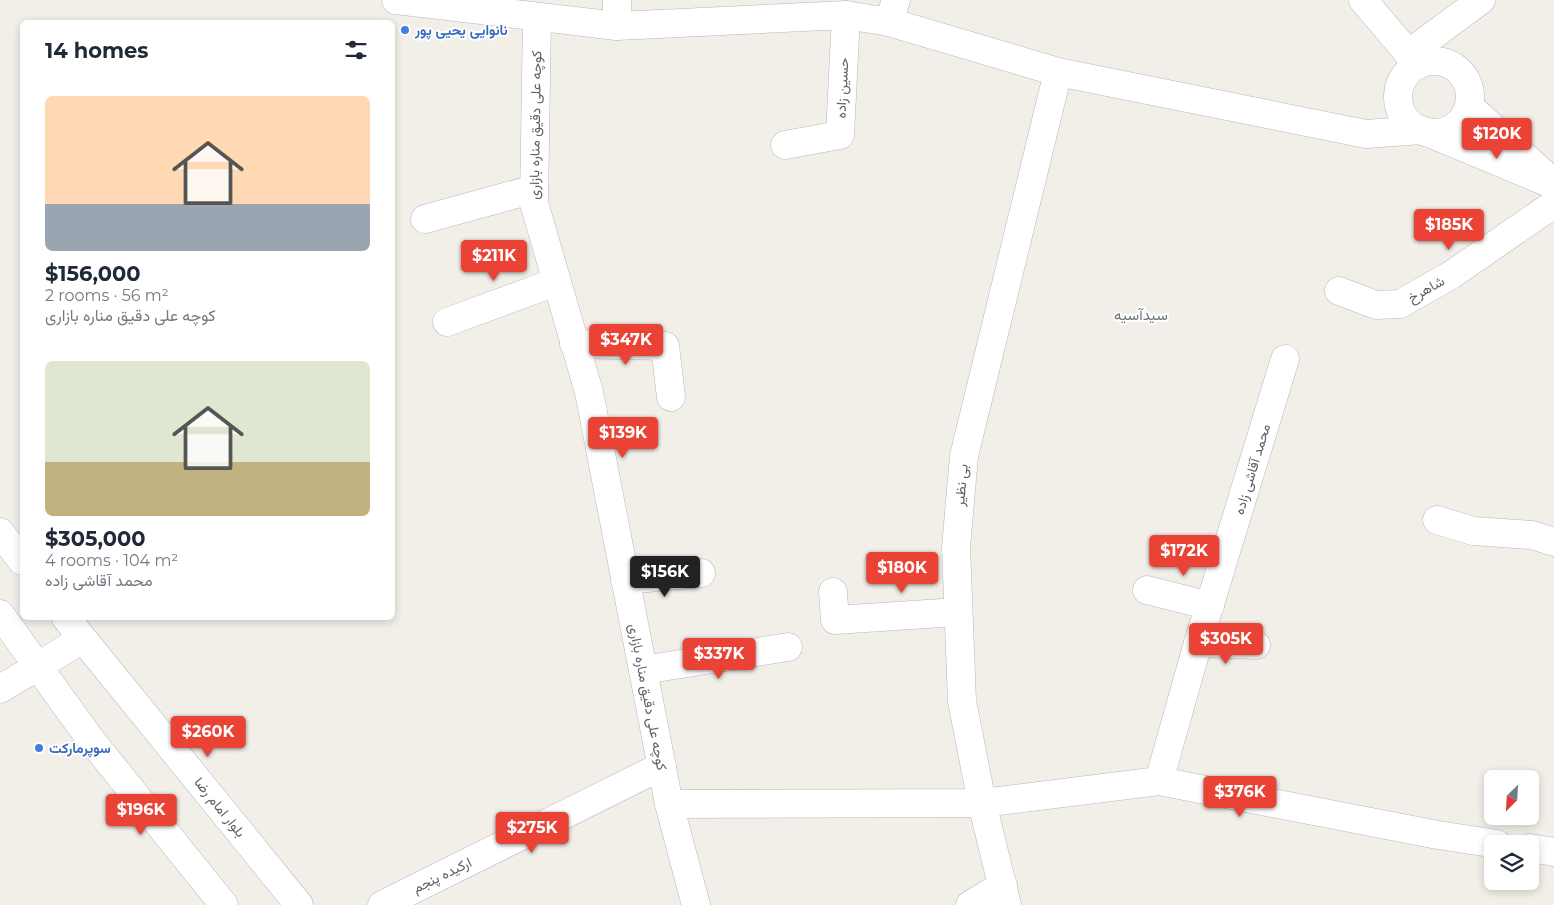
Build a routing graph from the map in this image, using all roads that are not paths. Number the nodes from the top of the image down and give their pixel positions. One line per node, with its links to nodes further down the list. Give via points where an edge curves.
1 (396, 0): 7 (street)
2 (1362, 0): 8 (street)
3 (1481, 0): 8 (street)
4 (893, 11): 6 (street); 9 (street)
5 (617, 13): 6 (street); 7 (street)
6 (846, 15): 12 (street, حسین زاده, via 840,135)
7 (537, 17): 14 (street, کوچه علی دقیق مناره بازاری)
8 (1413, 60): 10 (street, via 1440,62 1461,73 1470,94); 11 (street, via 1402,82 1399,99 1404,116)
9 (1058, 72): 11 (street, via 1366,134); 32 (street, بی نظیر, via 964,456 956,546)
10 (1469, 106): 11 (street, via 1456,126 1434,133); 13 (street)
11 (1422, 130): 13 (street)
12 (785, 145)
13 (1554, 184)
14 (534, 189): 16 (street); 17 (street, کوچه علی دقیق مناره بازاری, via 534,203)
15 (1554, 204): 18 (street, شاهرخ, via 1451,275 1400,304 1376,305)
16 (425, 219)
17 (556, 282): 19 (street); 20 (street, کوچه علی دقیق مناره بازاری)
18 (1339, 291)
19 (447, 322)
20 (574, 344): 22 (street, via 665,346); 28 (street, کوچه علی دقیق مناره بازاری, via 589,392)
21 (1285, 359): 31 (street, محمد آقاشی زاده)
22 (671, 397)
23 (1437, 520): 25 (street, via 1473,530 1532,535)
24 (0, 532): 26 (street)
25 (1554, 542)
26 (20, 559)
27 (701, 573): 28 (street)
28 (625, 580): 40 (street, کوچه علی دقیق مناره بازاری)
29 (1147, 590): 31 (street)
30 (833, 592): 32 (street, via 836,620)
31 (1210, 606): 36 (street, محمد آقاشی زاده)
32 (958, 612): 44 (street, بی نظیر, via 962,701)
33 (0, 614): 39 (street)
34 (68, 620): 35 (street, بلوار امام رضا)
35 (82, 639): 39 (street); 51 (street, بلوار امام رضا)
36 (1198, 643): 37 (street); 43 (street, محمد آقاشی زاده)
37 (1256, 645)
38 (788, 647): 40 (street)
39 (37, 667): 41 (street); 50 (street, via 91,740)
40 (643, 670): 42 (street, کوچه علی دقیق مناره بازاری)
41 (0, 689)
42 (662, 766): 45 (street, کوچه علی دقیق مناره بازاری); 52 (street, ارکیده پنجم)
43 (1159, 781): 44 (street); 46 (street)
44 (982, 803): 45 (street); 49 (street, بی نظیر)
45 (669, 804): 53 (street, کوچه علی دقیق مناره بازاری)
46 (1484, 842)
47 (1539, 850): 48 (street)
48 (1554, 852)
49 (1005, 895): 54 (street)
50 (224, 905)
51 (299, 905)
52 (382, 905)
53 (696, 905)
54 (970, 905)

